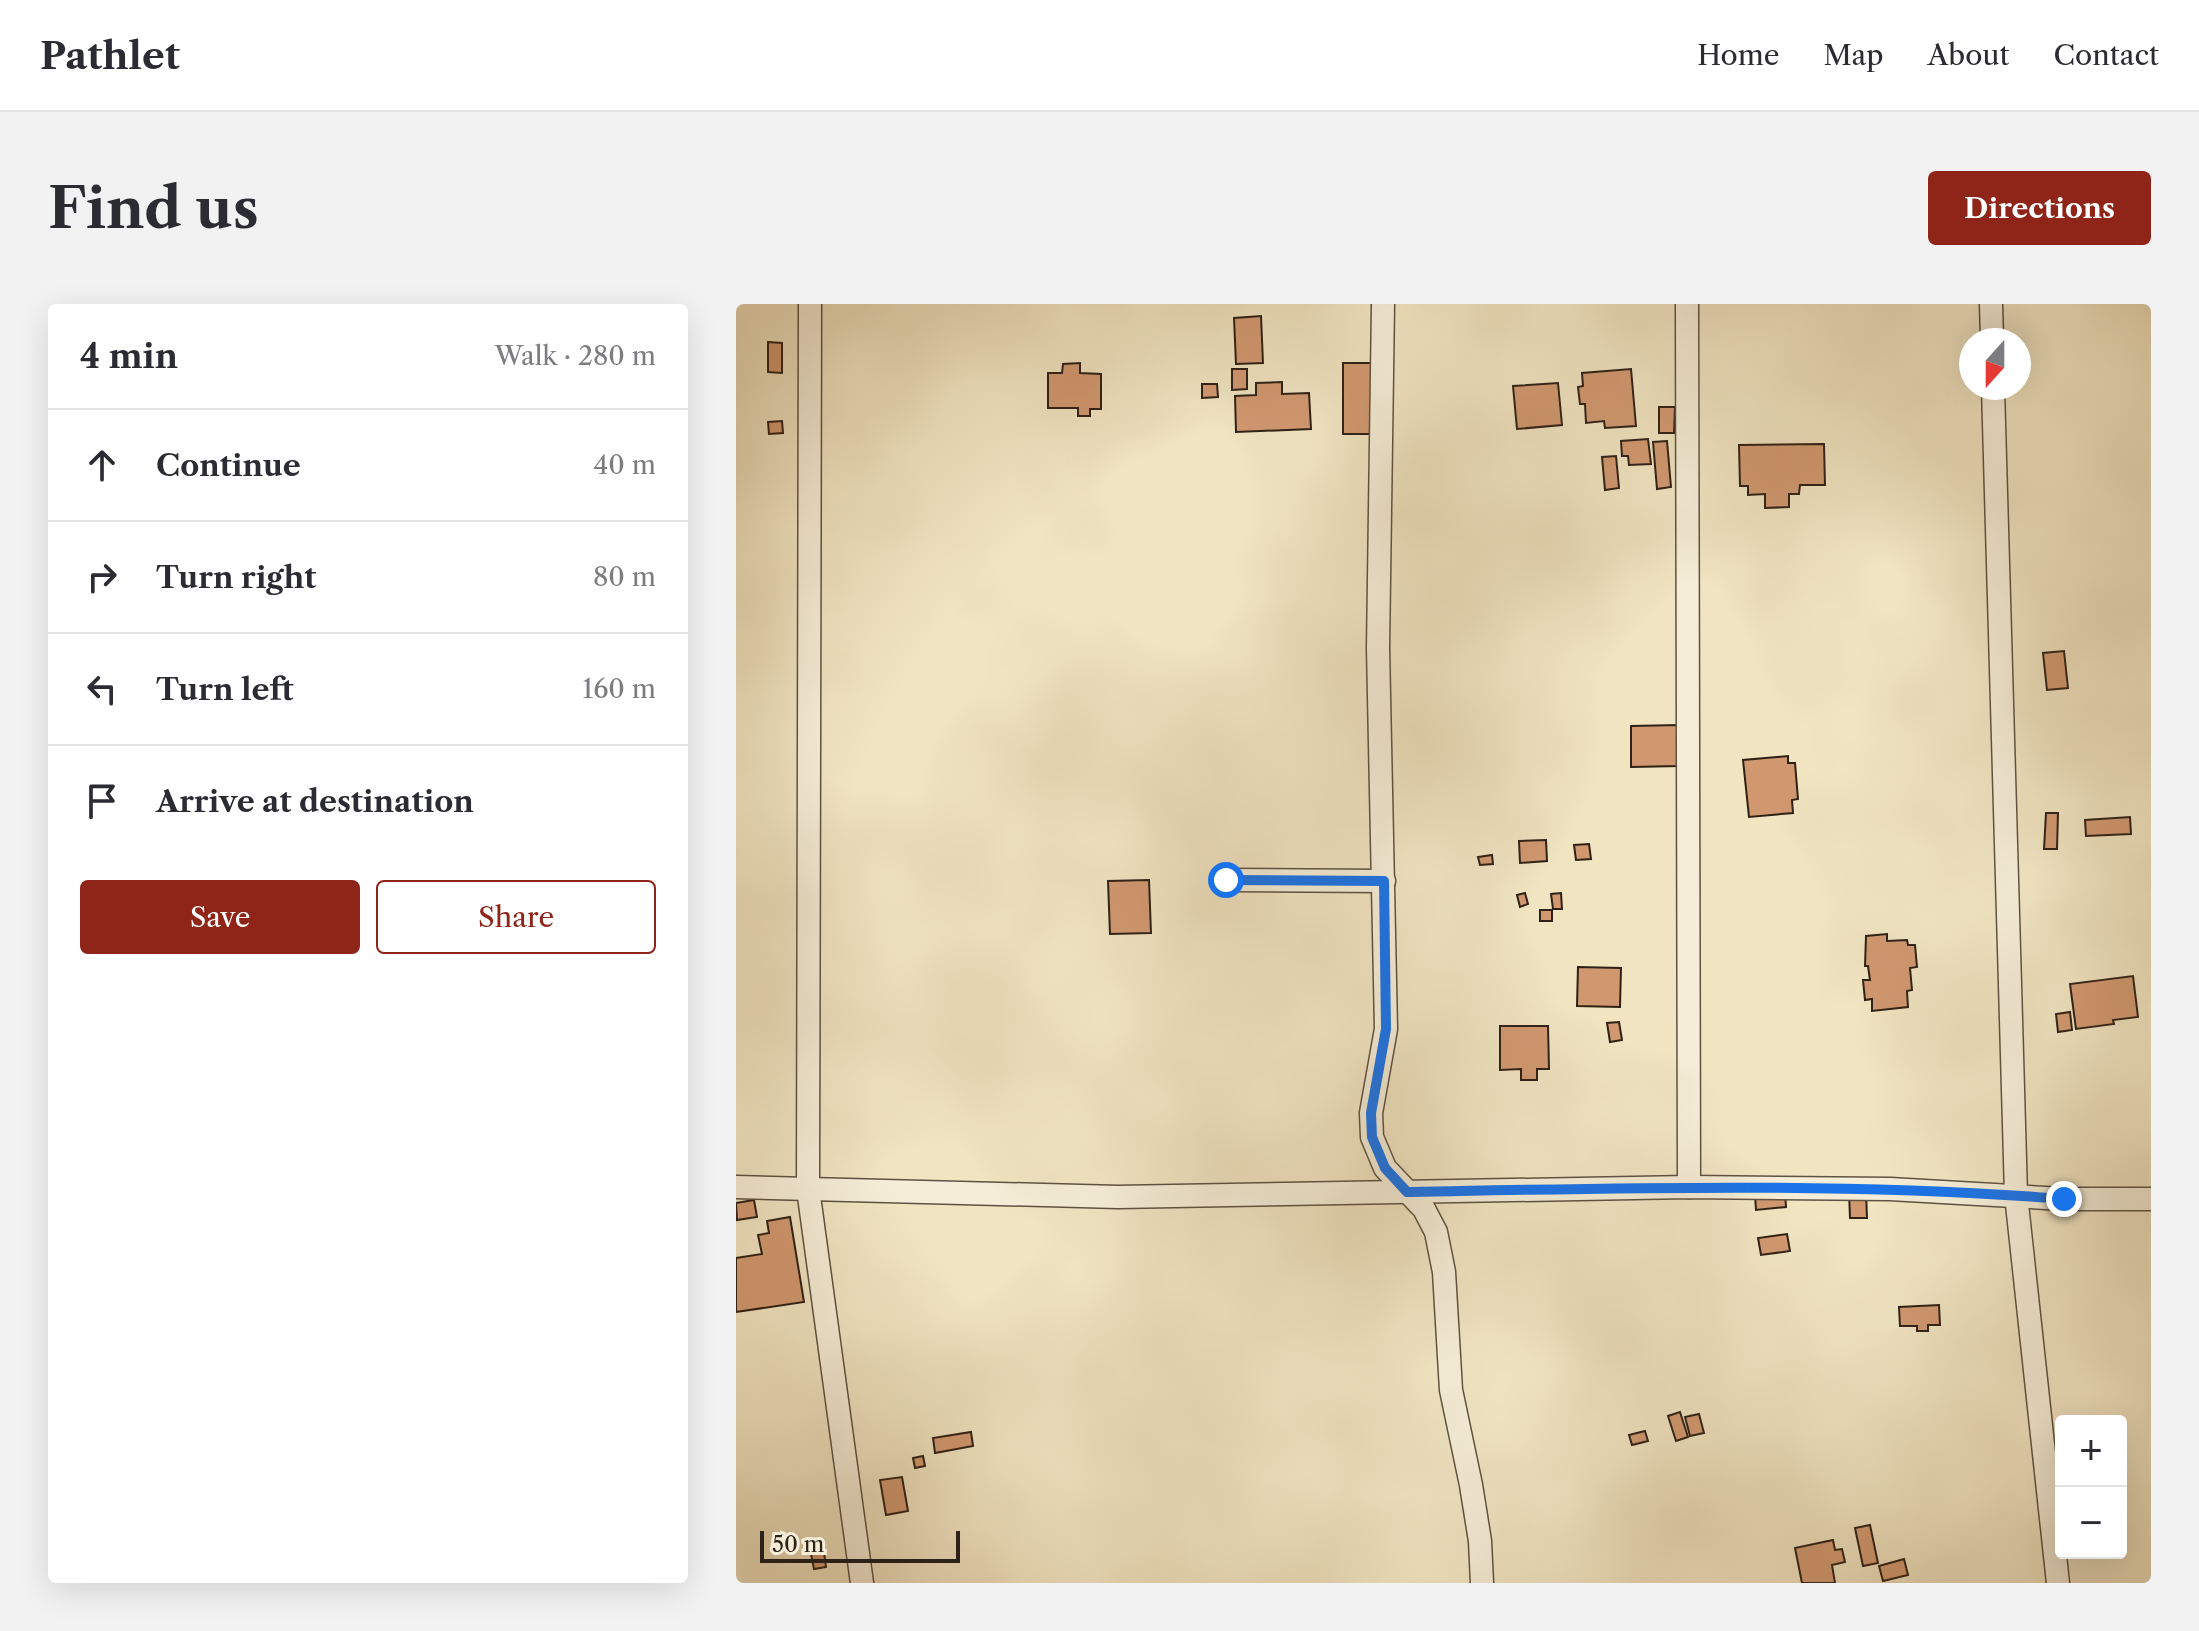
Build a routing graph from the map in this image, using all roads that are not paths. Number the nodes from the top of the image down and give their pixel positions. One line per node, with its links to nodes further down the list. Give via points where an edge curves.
1 (810, 304): 11 (street)
2 (1383, 304): 8 (street, via 1378,648)
3 (1687, 304): 10 (street)
4 (1991, 304): 5 (street)
5 (1992, 328)
6 (1993, 400): 13 (street)
7 (1226, 880): 8 (street)
8 (1384, 881): 12 (street, via 1386,1029 1371,1113 1372,1137 1385,1168)
9 (736, 1187): 11 (street)
10 (1689, 1187): 12 (street); 13 (street)
11 (808, 1189): 12 (street, via 1118,1197); 15 (street)
12 (1407, 1192): 16 (street, via 1436,1232 1444,1272 1451,1390 1480,1541)
13 (2016, 1195): 14 (street); 17 (street)
14 (2151, 1199)
15 (862, 1583)
16 (1482, 1583)
17 (2058, 1583)

